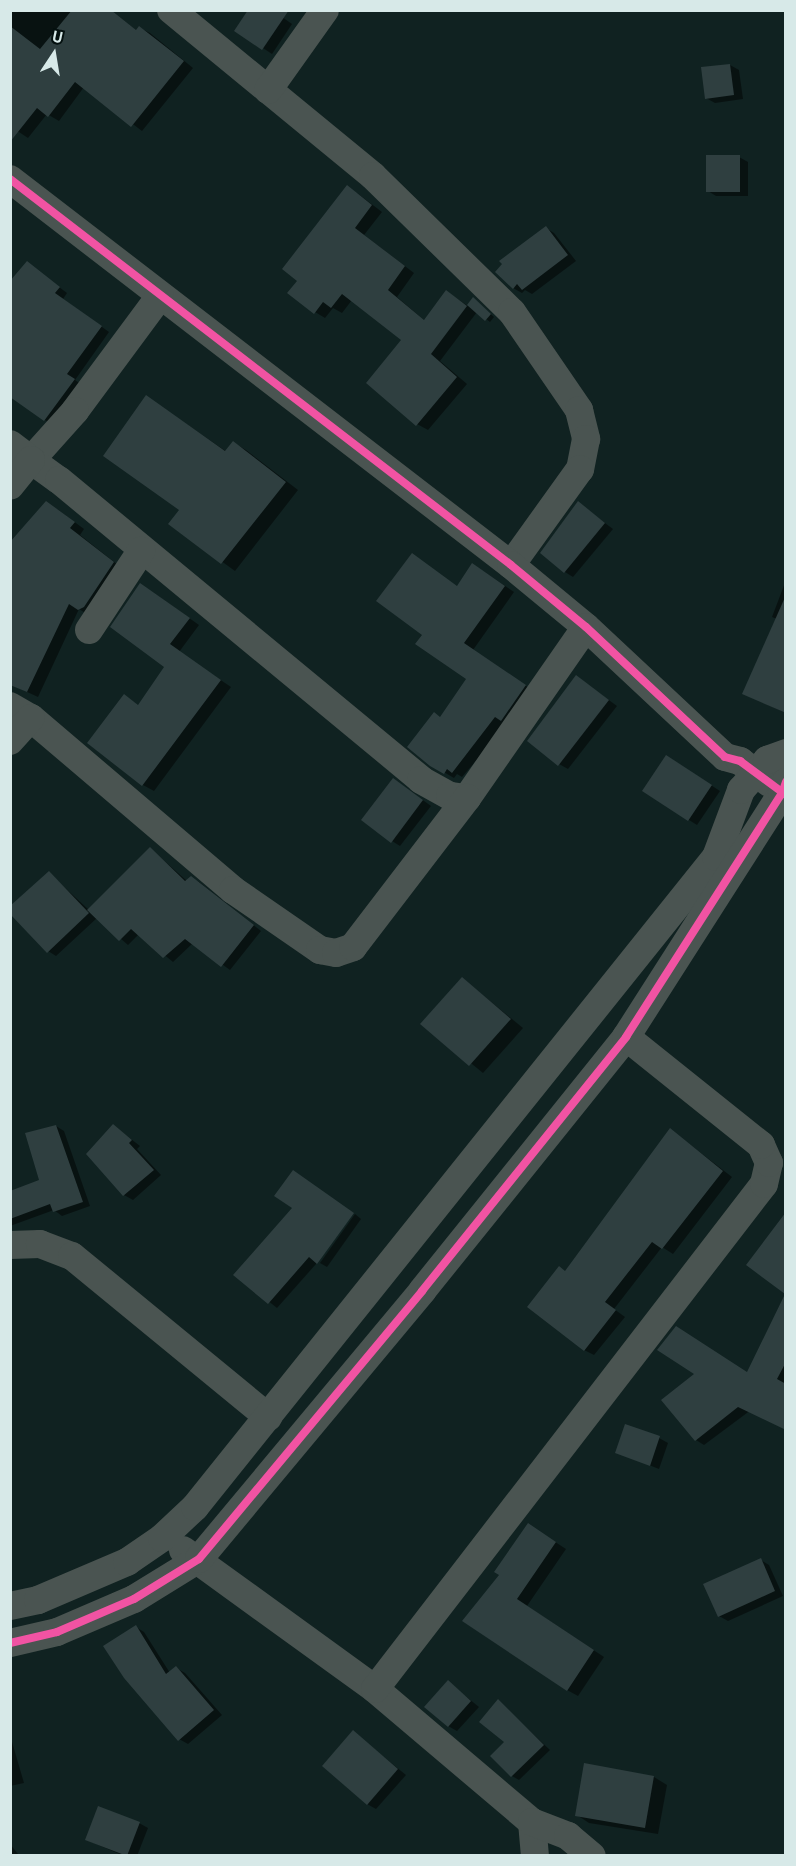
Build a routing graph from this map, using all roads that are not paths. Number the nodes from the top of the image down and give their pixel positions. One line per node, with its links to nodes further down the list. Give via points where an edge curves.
1 (171, 10): 3 (street)
2 (325, 10): 3 (street)
3 (268, 90): 9 (street, via 373,176 512,312 579,410 586,439 580,469)
4 (10, 179): 5 (street)
5 (160, 296): 6 (street, via 75,411); 9 (street)
6 (21, 452): 7 (street); 8 (street)
7 (10, 486)
8 (141, 551): 11 (street); 16 (street, via 421,780 450,796)
9 (511, 565): 10 (street)
10 (585, 627): 15 (street, via 725,757 740,761); 16 (street)
11 (89, 630)
12 (21, 712): 13 (street); 16 (street, via 233,890 320,950 336,953 353,947)
13 (10, 741)
14 (786, 753): 15 (street, via 767,760)
15 (748, 782): 17 (street); 20 (street, via 716,857)
16 (467, 798)
17 (782, 801): 18 (street)
18 (626, 1037): 22 (street); 25 (street, via 761,1145 769,1163 764,1184)
19 (10, 1245): 20 (street, via 40,1244 72,1256)
20 (268, 1417): 21 (street, via 195,1508)
21 (162, 1538): 22 (street); 23 (street, via 127,1562 38,1600)
22 (199, 1559): 24 (street, via 134,1599 57,1632); 25 (street)
23 (10, 1606)
24 (10, 1643)
25 (375, 1689): 26 (street)
26 (532, 1822): 27 (street); 28 (street, via 568,1836)
27 (536, 1856)
28 (592, 1856)

